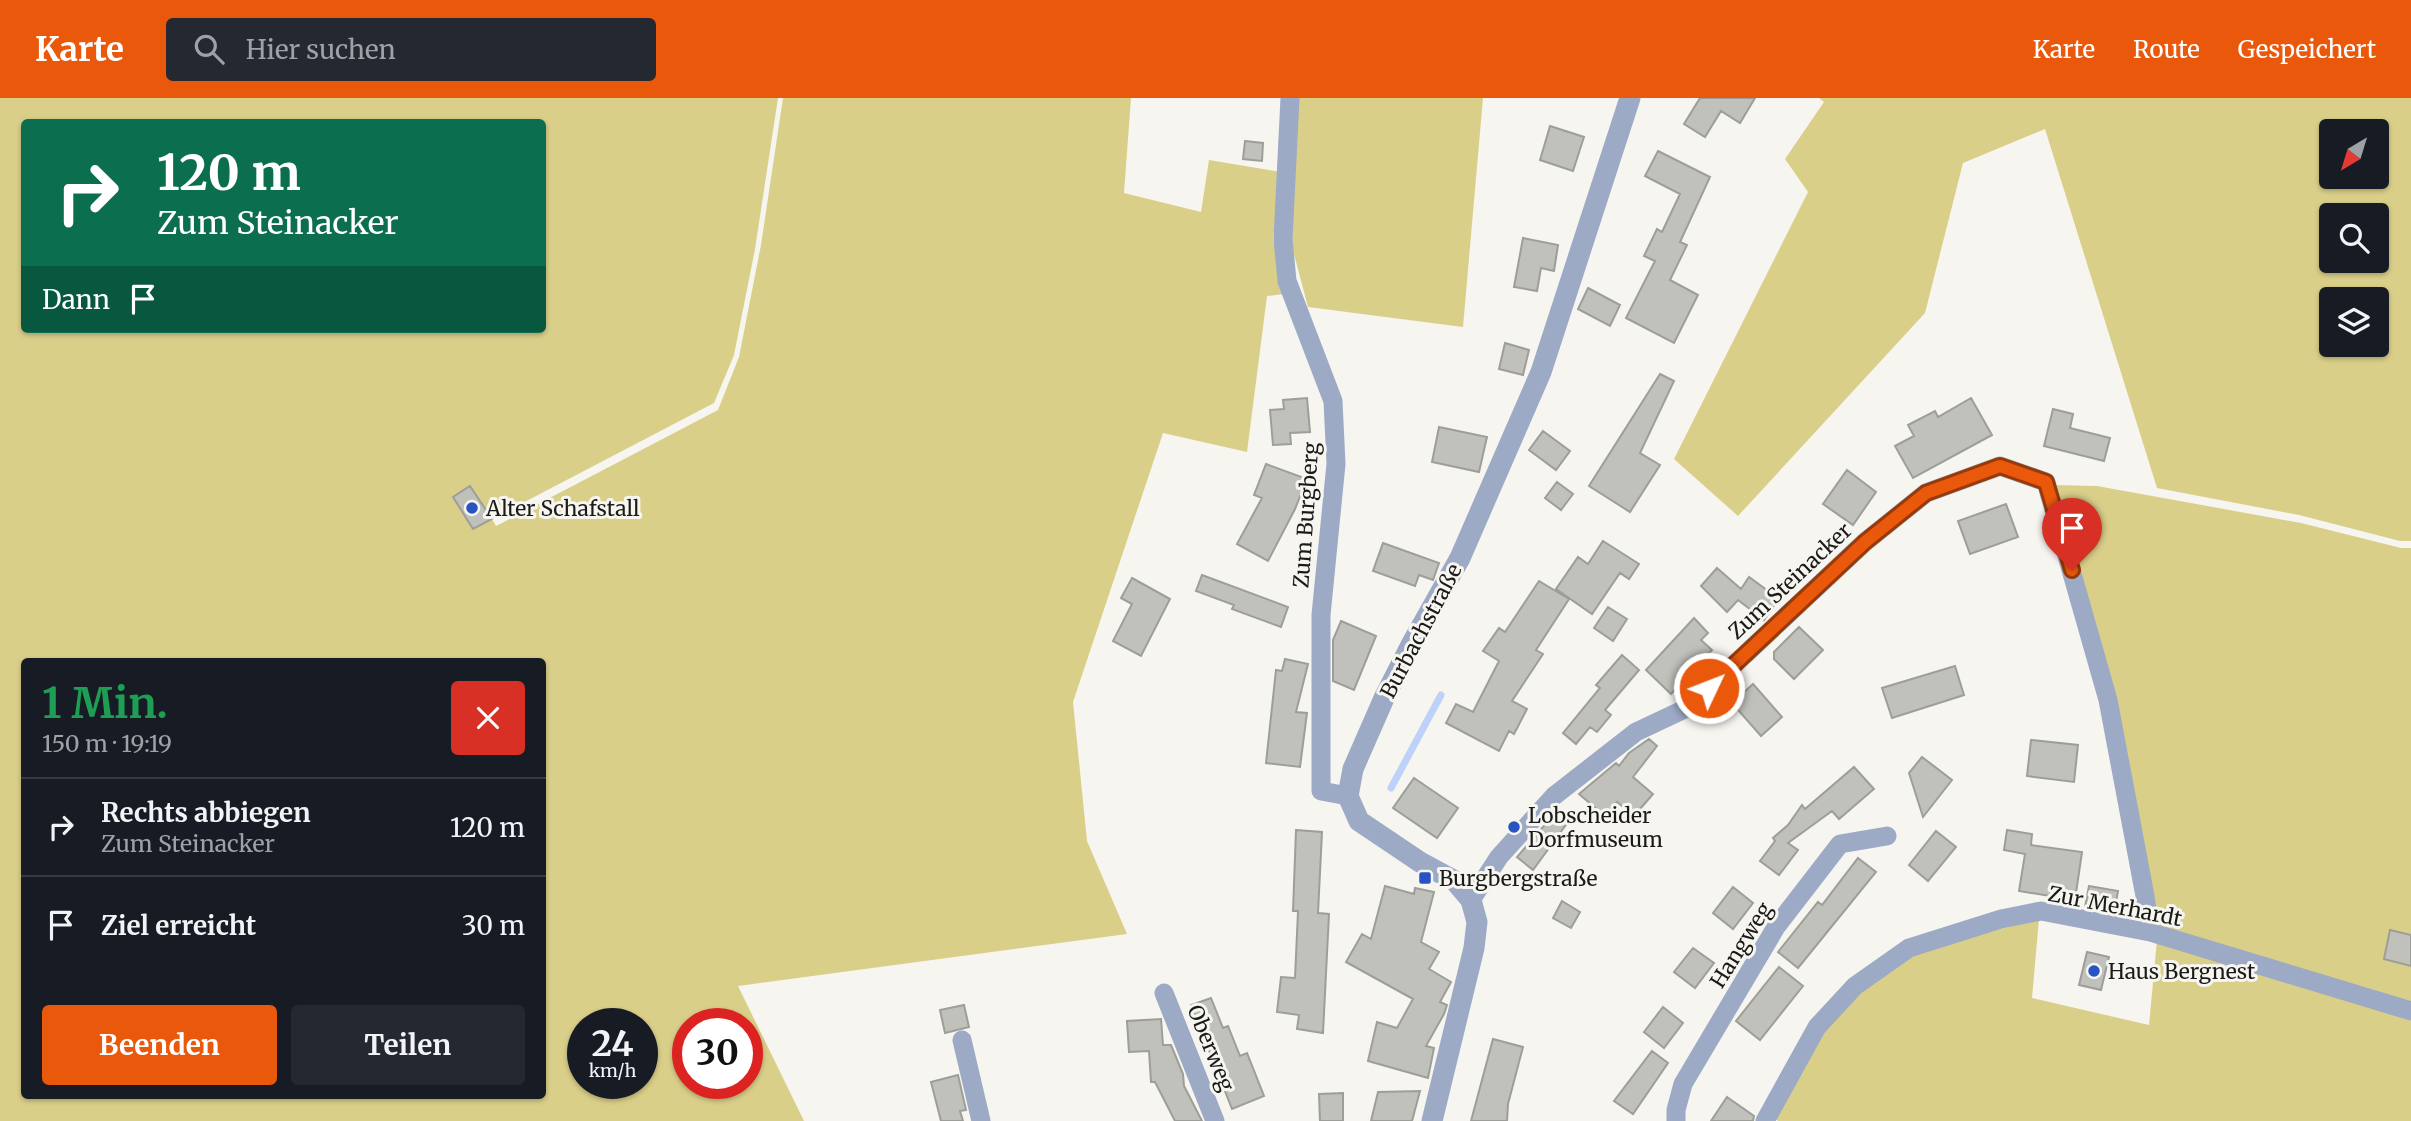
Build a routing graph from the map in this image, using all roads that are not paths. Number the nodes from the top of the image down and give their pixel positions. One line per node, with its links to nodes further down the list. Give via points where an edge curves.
1 (1290, 98): 3 (street, Zum Burgberg, via 1283,239 1287,281 1333,401 1336,464 1321,615 1321,791)
2 (1630, 98): 3 (street, Burbachstraße, via 1541,372 1460,558 1385,696 1353,769)
3 (1348, 796): 5 (street, via 1359,821 1455,881)
4 (1887, 835): 13 (street, Hangweg, via 1840,845 1776,928 1683,1084)
5 (1471, 900): 6 (street, Zum Steinacker, via 1499,856 1554,796 1636,732 1689,707 1865,542 1926,493 2000,466 2046,482 2108,699); 12 (street, via 1477,922 1474,948)
6 (2150, 932): 8 (street, Zur Merhardt); 14 (street, Zur Merhardt, via 2041,911 1909,948 1855,986 1817,1027)
7 (1164, 993): 11 (street, Oberweg)
8 (2411, 1011)
9 (962, 1040): 10 (street)
10 (981, 1121)
11 (1215, 1121)
12 (1432, 1121)
13 (1676, 1121)
14 (1765, 1121)

